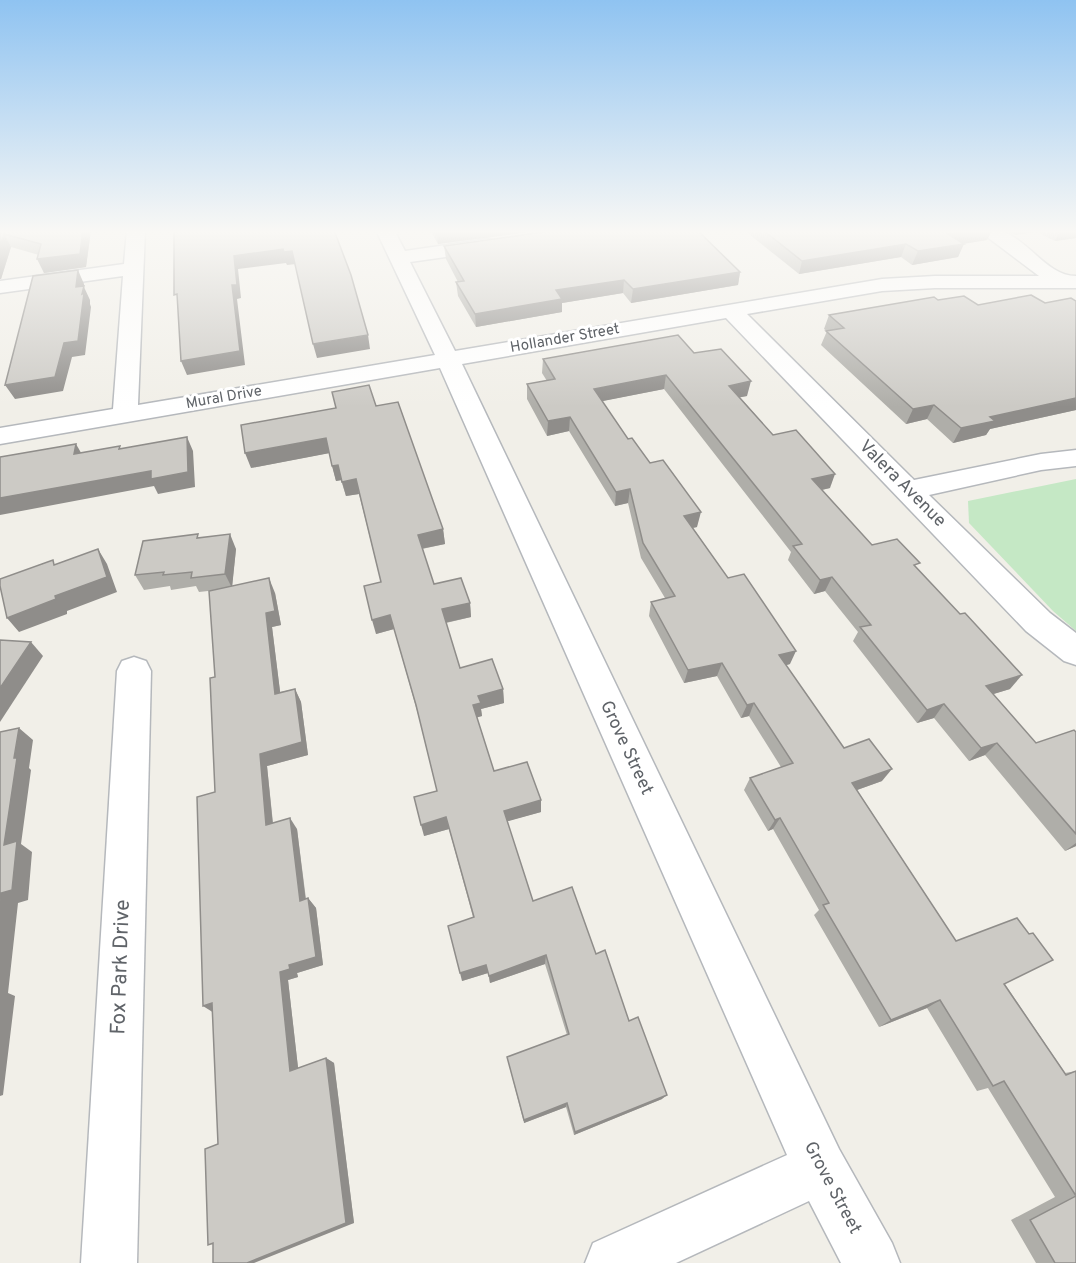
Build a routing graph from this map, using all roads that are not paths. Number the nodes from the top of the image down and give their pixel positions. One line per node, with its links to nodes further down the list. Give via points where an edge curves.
1 (132, 289): 6 (street)
2 (414, 289): 5 (street, Grove Street)
3 (859, 289): 4 (street, Hollander Street)
4 (730, 311): 5 (street, Hollander Street); 9 (street, Valera Avenue)
5 (448, 359): 6 (street, Mural Drive); 12 (street, Grove Street)
6 (125, 415): 7 (street, Mural Drive)
7 (0, 436)
8 (1076, 458): 9 (street)
9 (909, 490): 10 (street, Valera Avenue, via 1038,622)
10 (1076, 652)
11 (134, 671): 13 (street, Fox Park Drive)
12 (820, 1168): 14 (street); 15 (street, Grove Street)
13 (109, 1263)
14 (613, 1263)
15 (872, 1263)

